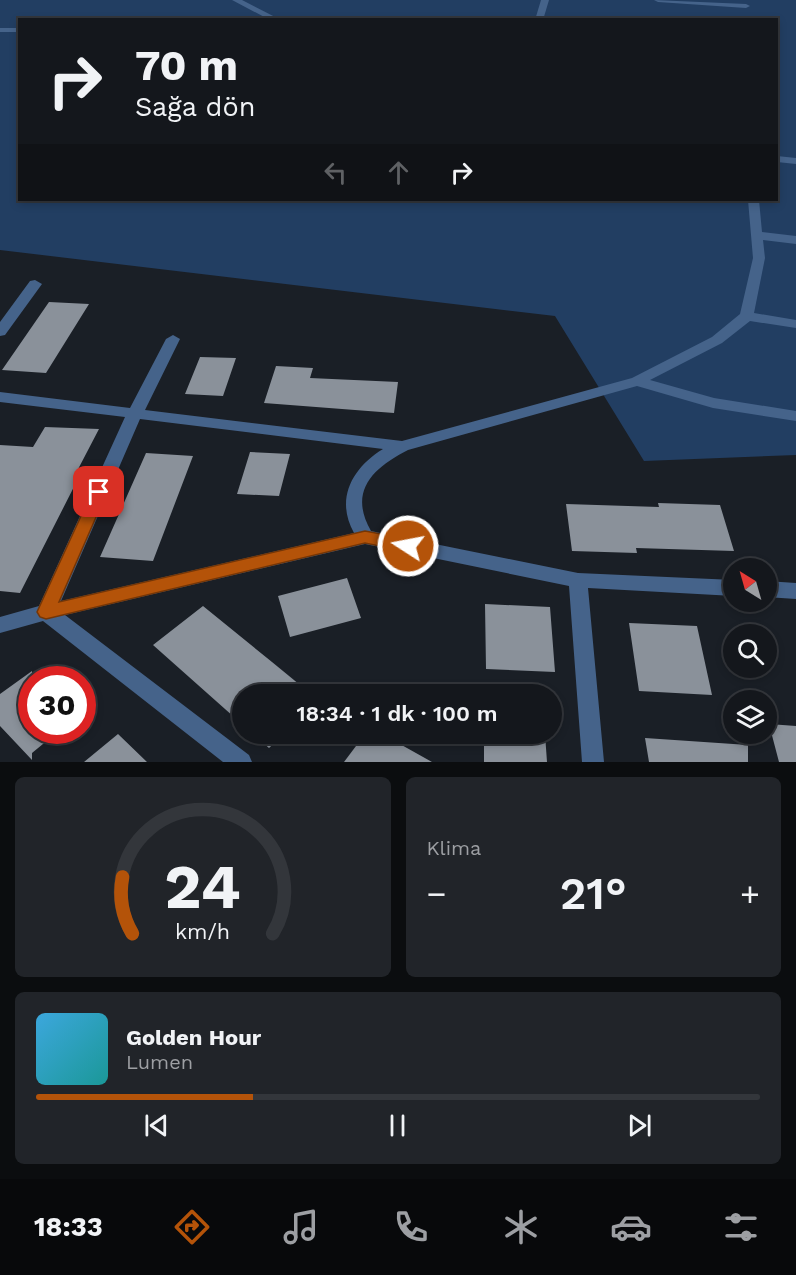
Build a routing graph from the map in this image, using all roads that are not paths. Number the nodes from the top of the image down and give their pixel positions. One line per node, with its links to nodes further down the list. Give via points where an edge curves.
1 (236, 0): 5 (street)
2 (545, 0): 6 (street)
3 (658, 0): 4 (street)
4 (746, 6)
5 (273, 18)
6 (540, 18)
7 (0, 30): 8 (street)
8 (18, 30)
9 (778, 159): 10 (street)
10 (796, 161)
11 (753, 201): 12 (street)
12 (756, 235): 13 (street); 15 (street, via 759,258)
13 (796, 240)
14 (36, 284): 17 (street)
15 (747, 316): 16 (street); 19 (street, via 717,340)
16 (796, 324)
17 (0, 332)
18 (173, 339): 21 (street)
19 (637, 381): 22 (street, via 713,403); 23 (street)
20 (0, 397): 21 (street)
21 (135, 413): 23 (street); 29 (street)
22 (796, 416)
23 (402, 446): 24 (street, via 377,458 362,474 354,495 355,516)
24 (365, 537): 25 (street); 29 (street)
25 (578, 580): 26 (street); 32 (street)
26 (723, 587)
27 (777, 590): 28 (street)
28 (796, 591)
29 (46, 612): 30 (street); 31 (street)
30 (0, 626)
31 (240, 762)
32 (593, 762)

